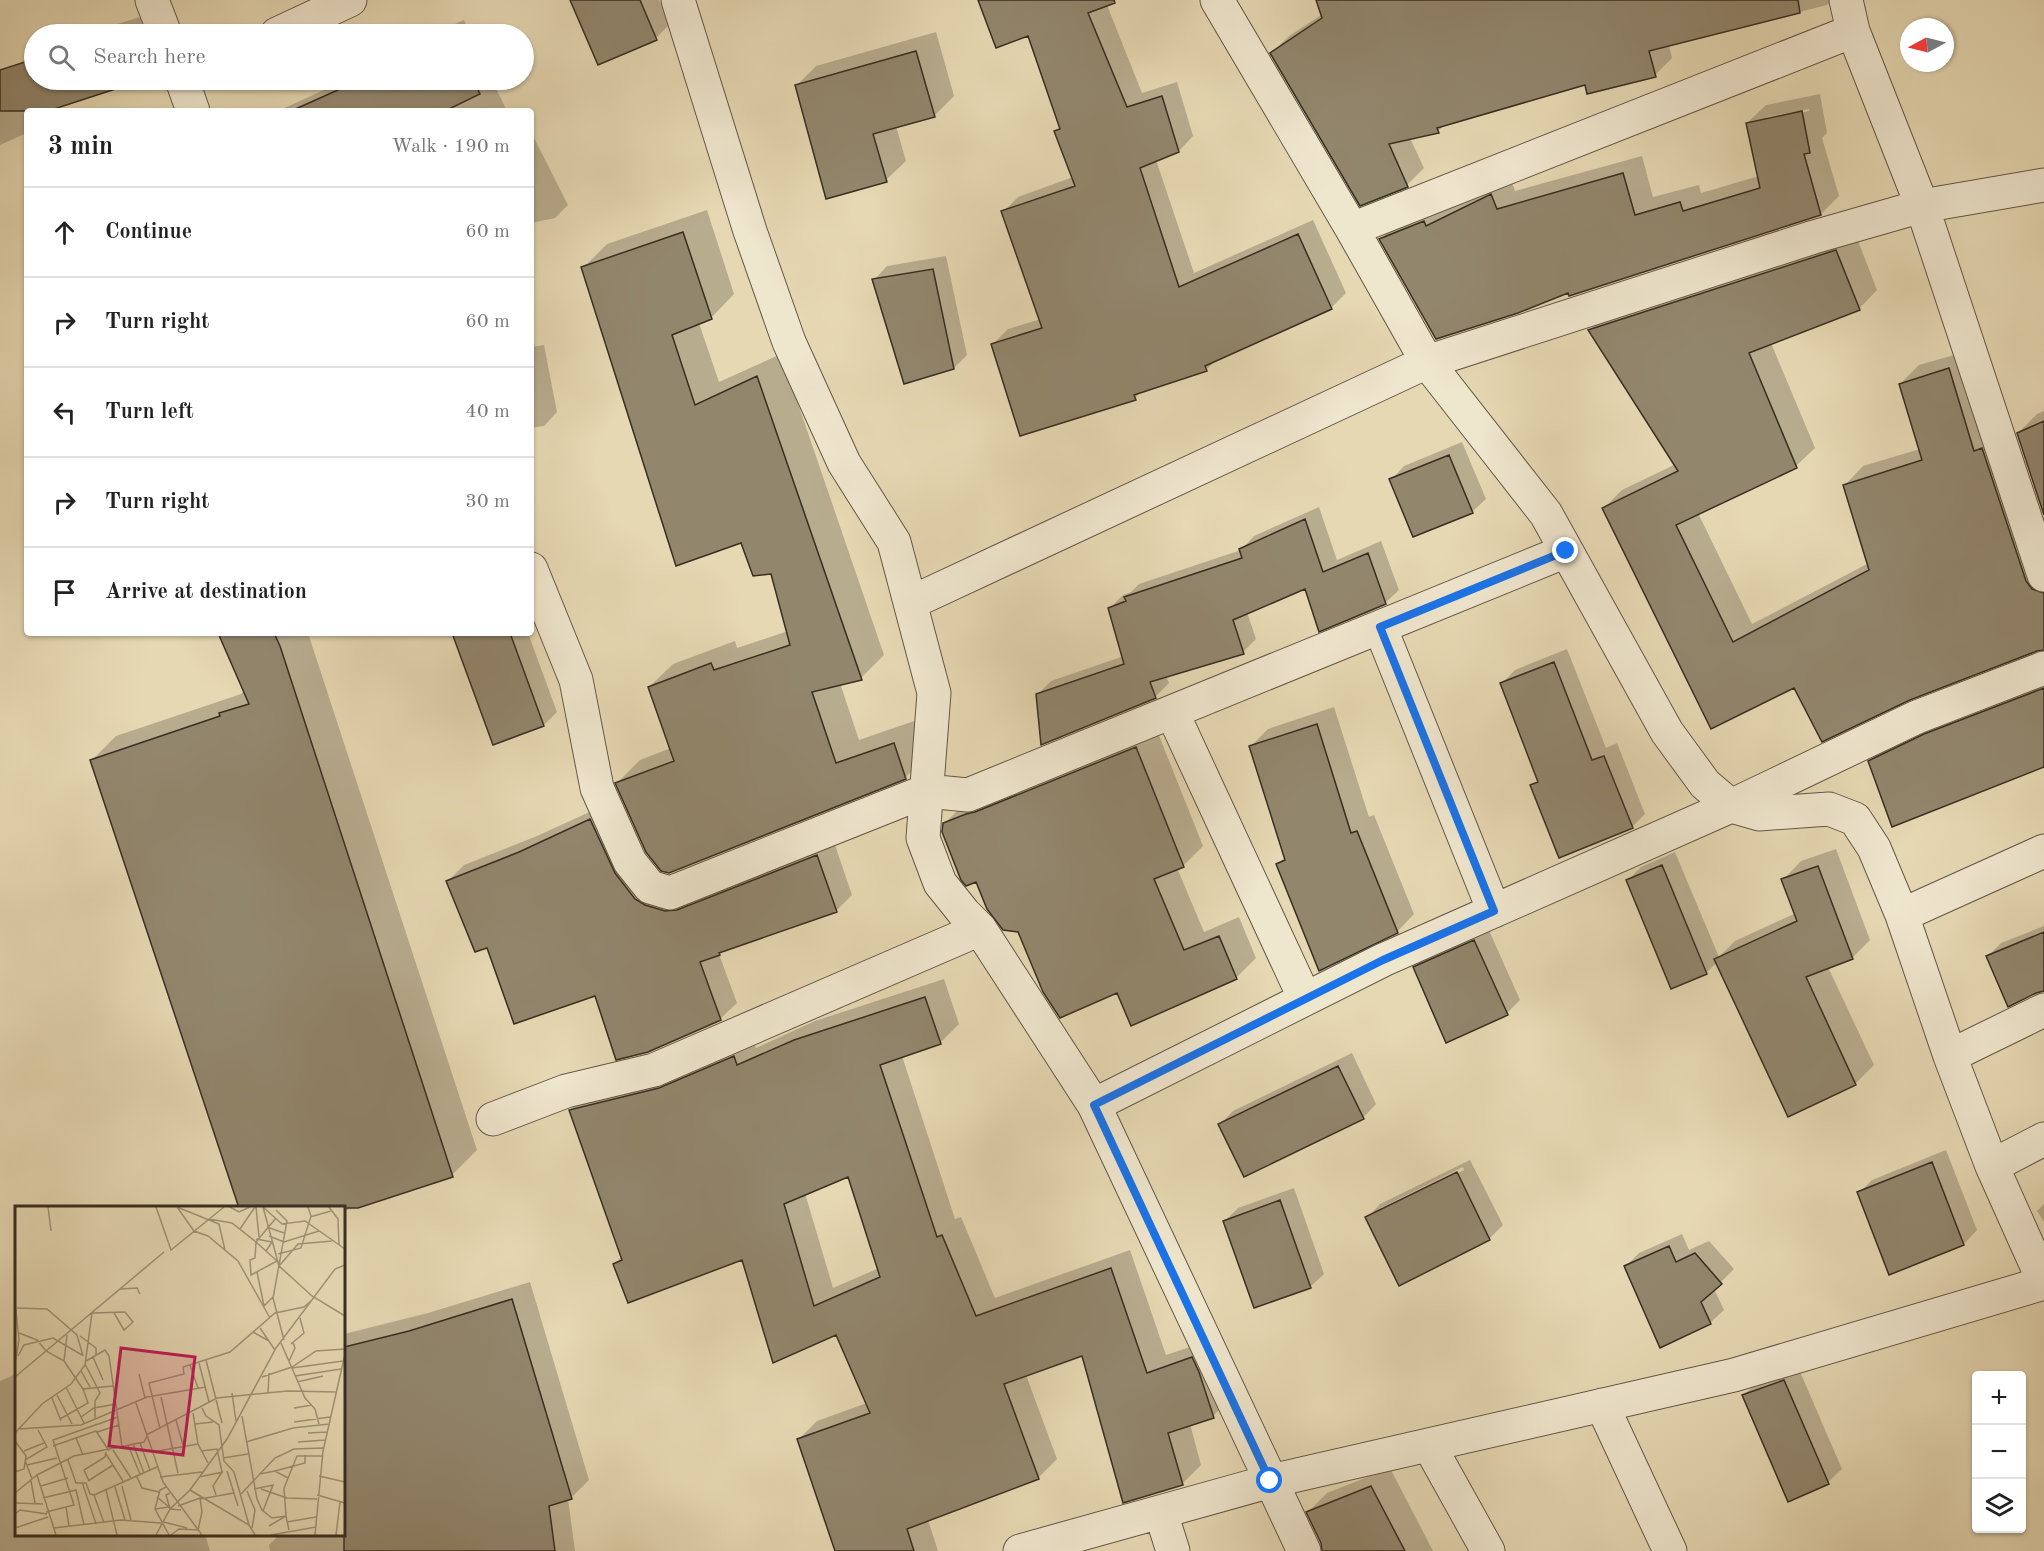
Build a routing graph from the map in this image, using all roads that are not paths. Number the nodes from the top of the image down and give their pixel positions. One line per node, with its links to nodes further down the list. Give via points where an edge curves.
1 (152, 0): 6 (street)
2 (350, 0): 7 (street)
3 (678, 0): 17 (street, via 789,342 844,463 894,542)
4 (1217, 0): 12 (street)
5 (1849, 15): 11 (street); 12 (street)
6 (161, 24)
7 (298, 24)
8 (186, 90): 9 (street)
9 (192, 108)
10 (2044, 185): 11 (street)
11 (1922, 206): 13 (street); 16 (street)
12 (1352, 228): 13 (street)
13 (1427, 362): 14 (street, via 1546,514); 17 (street)
14 (1566, 551): 18 (street); 22 (street, via 1667,732 1705,784)
15 (534, 575): 21 (street, via 576,680 597,788 630,862 650,887 670,893)
16 (2044, 575)
17 (910, 603): 21 (street, via 934,693)
18 (1380, 627): 20 (street); 24 (street)
19 (2044, 668): 22 (street, via 1917,717)
20 (1172, 712): 21 (street, via 968,795); 27 (street)
21 (926, 791): 26 (street, via 923,838 940,883)
22 (1731, 806): 24 (street); 25 (street, via 1759,813 1829,809 1855,819 1874,848)
23 (2044, 851): 25 (street)
24 (1494, 911): 27 (street)
25 (1902, 915): 29 (street)
26 (980, 929): 30 (street); 31 (street, via 654,1070 566,1091)
27 (1305, 999): 30 (street)
28 (2044, 1010): 29 (street)
29 (1950, 1056): 33 (street)
30 (1094, 1105): 37 (street)
31 (493, 1119)
32 (2044, 1139): 33 (street)
33 (1992, 1166): 34 (street)
34 (2044, 1282): 35 (street, via 1734,1375)
35 (1602, 1405): 36 (street); 43 (street)
36 (1429, 1445): 37 (street); 42 (street)
37 (1270, 1481): 38 (street); 41 (street)
38 (1161, 1513): 39 (street); 40 (street)
39 (1020, 1551)
40 (1173, 1551)
41 (1304, 1551)
42 (1488, 1551)
43 (1670, 1551)

